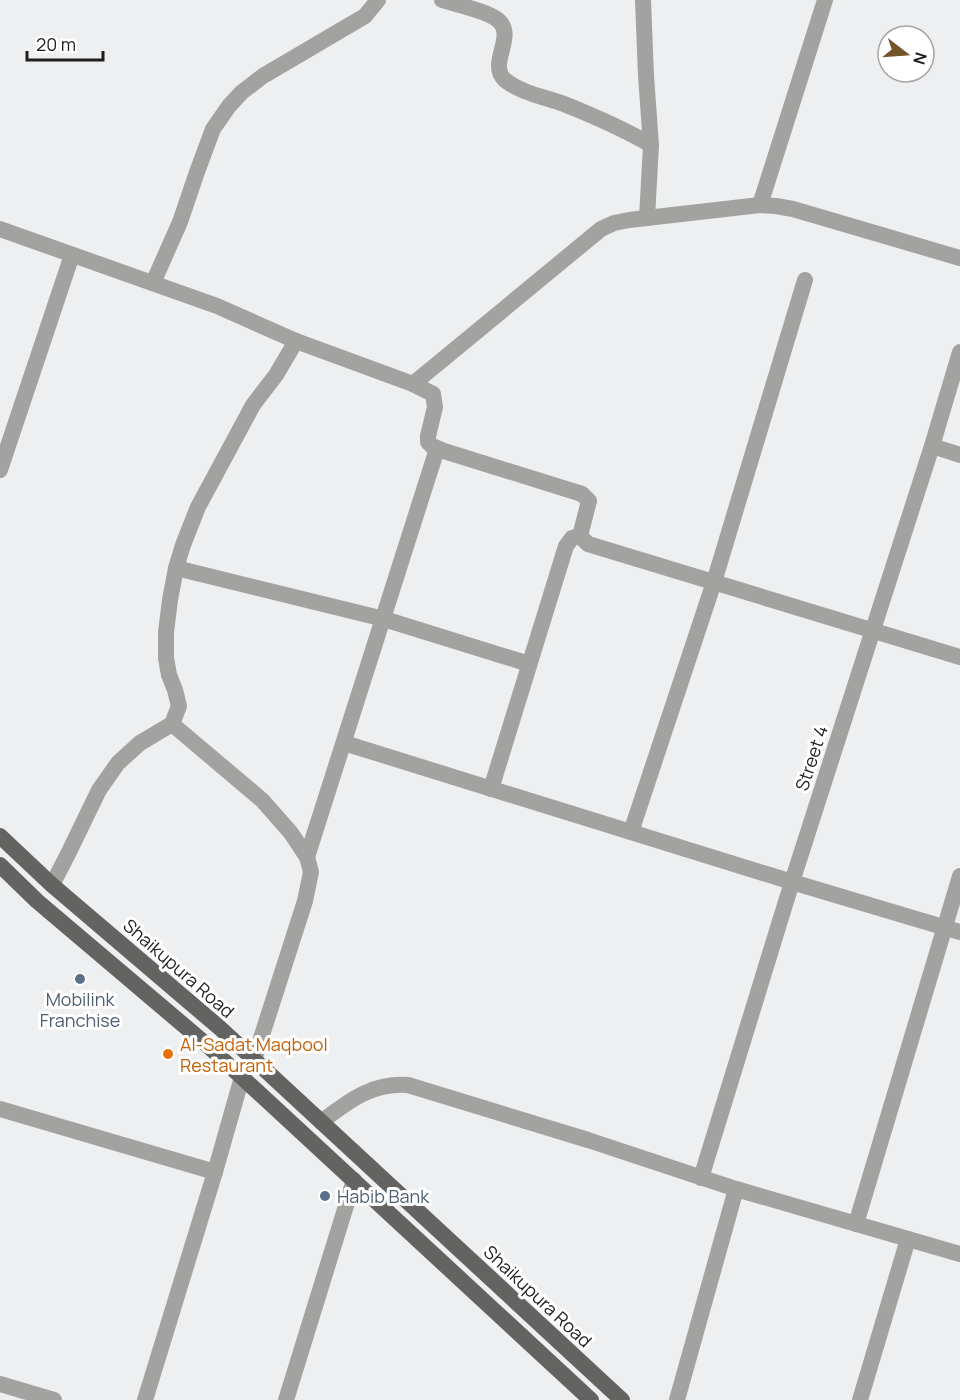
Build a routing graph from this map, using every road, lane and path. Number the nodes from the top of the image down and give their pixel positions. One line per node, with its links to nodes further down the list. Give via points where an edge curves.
1 (378, 0): 12 (street, via 365,16 263,76 229,106 213,129 180,222)
2 (442, 0): 5 (street, via 493,16 500,22 504,41 498,66 505,80 616,126)
3 (643, 0): 5 (street)
4 (825, 0): 6 (street)
5 (651, 145): 7 (street)
6 (760, 205): 7 (street); 10 (street, via 793,208)
7 (647, 218): 15 (street, via 614,223 601,230)
8 (0, 229): 9 (street)
9 (72, 255): 12 (street); 19 (street)
10 (960, 258)
11 (805, 279): 22 (street)
12 (153, 283): 13 (street)
13 (296, 341): 15 (street); 21 (street, via 253,405 212,480)
14 (960, 352): 16 (street, Street 4)
15 (413, 384): 17 (street, via 433,394 435,407 428,442)
16 (932, 446): 18 (street); 24 (street, Street 4)
17 (437, 449): 20 (street, via 582,494 589,501); 23 (street)
18 (960, 455)
19 (0, 470)
20 (580, 536): 22 (street, via 588,544); 26 (street, via 572,538 566,546)
21 (176, 568): 23 (street); 27 (street, via 166,632 166,658 179,706)
22 (714, 582): 24 (street); 30 (street)
23 (384, 619): 26 (street); 28 (street)
24 (872, 630): 25 (street); 35 (street, Street 4)
25 (960, 657)
26 (530, 664): 29 (street)
27 (172, 724): 32 (street, via 261,800); 36 (street, via 140,743 118,763 99,790)
28 (344, 743): 29 (street); 32 (street)
29 (491, 789): 30 (street)
30 (631, 832): 35 (street)
31 (0, 836): 36 (main road, Shaikupura Road)
32 (308, 857): 38 (street, via 311,872 305,901)
33 (0, 866): 39 (main road)
34 (960, 876): 37 (street)
35 (792, 882): 37 (street); 43 (street, Street 4)
36 (52, 885): 38 (main road, Shaikupura Road)
37 (952, 929): 46 (street)
38 (254, 1060): 41 (main road, Shaikupura Road)
39 (242, 1077): 42 (street); 44 (main road)
40 (0, 1109): 42 (street)
41 (321, 1122): 43 (street, via 363,1093 393,1084 408,1085); 54 (main road, Shaikupura Road)
42 (215, 1172): 51 (street)
43 (701, 1178): 45 (street)
44 (354, 1180): 52 (street); 53 (main road)
45 (736, 1189): 46 (street); 55 (street)
46 (856, 1224): 47 (street)
47 (908, 1239): 48 (street); 56 (street)
48 (960, 1254)
49 (0, 1384): 50 (street)
50 (54, 1400)
51 (145, 1400)
52 (286, 1400)
53 (591, 1400)
54 (622, 1400)
55 (677, 1400)
56 (860, 1400)

